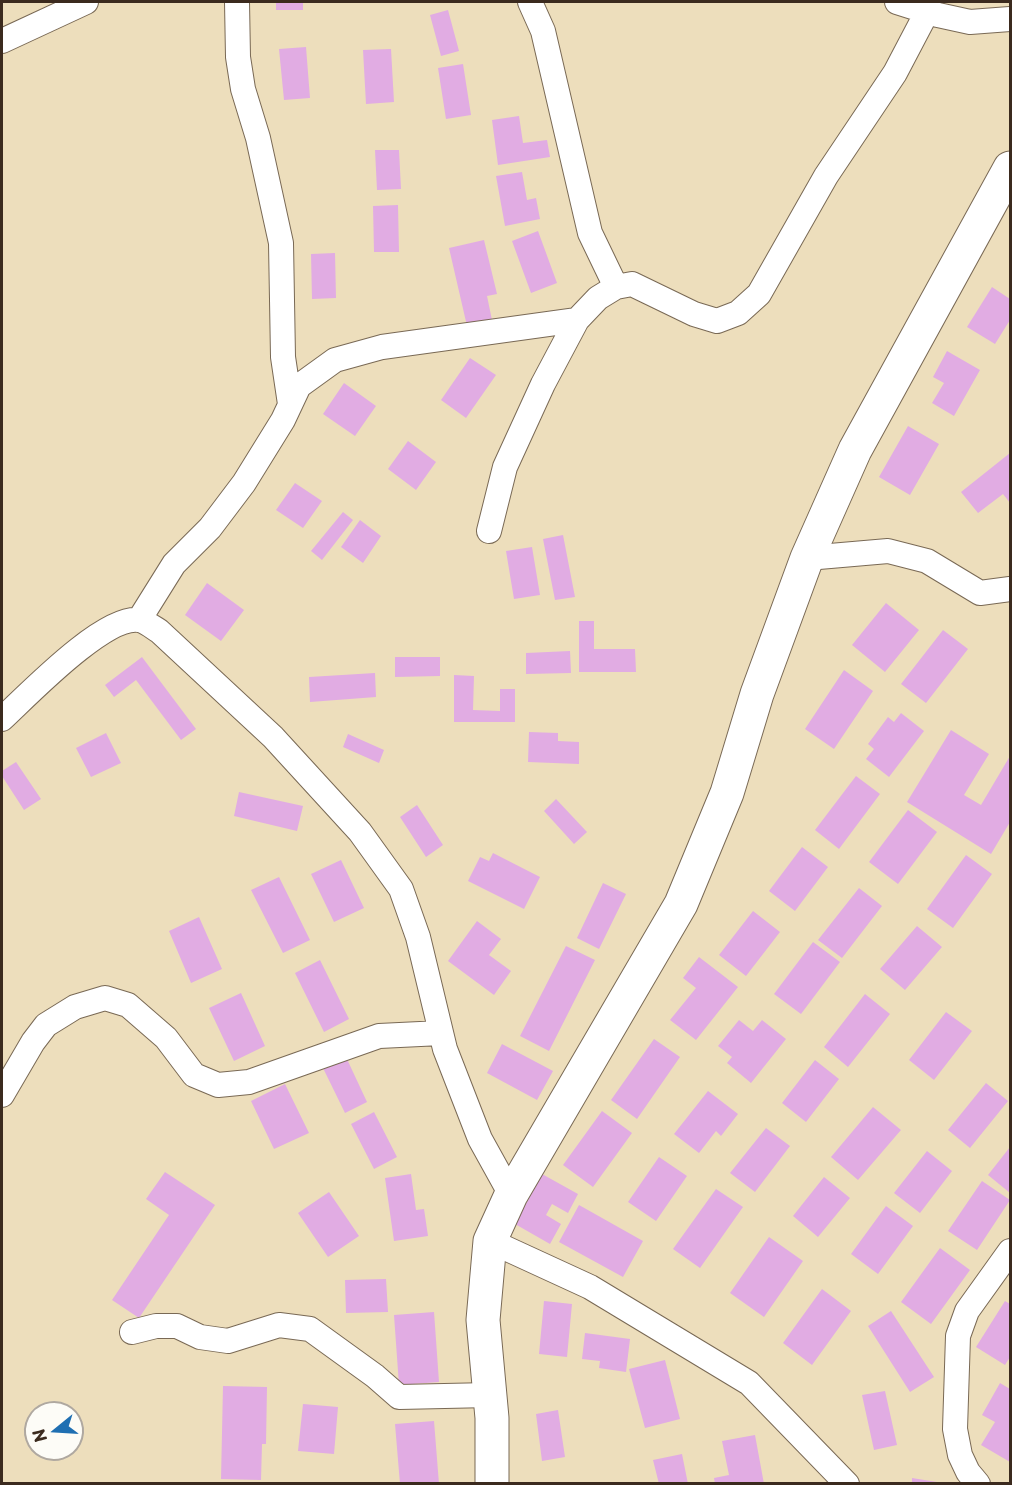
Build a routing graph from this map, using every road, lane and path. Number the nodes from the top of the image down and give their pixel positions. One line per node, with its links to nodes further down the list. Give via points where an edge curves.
1 (86, 2): 7 (street)
2 (237, 2): 11 (street, via 243,89 281,243 283,357)
3 (530, 2): 9 (street, via 543,31 590,232)
4 (897, 2): 5 (street)
5 (927, 12): 6 (street, via 970,22); 9 (street, via 895,73 826,176 759,294 738,312 717,321 632,284)
6 (1011, 19)
7 (2, 41)
8 (1011, 168): 13 (main road, via 855,450)
9 (616, 287): 10 (street, via 598,297)
10 (577, 320): 11 (street, via 372,349 335,360 299,386); 12 (street, via 505,467)
11 (291, 405): 15 (street, via 244,483 210,528 174,564)
12 (489, 531)
13 (807, 558): 14 (street, via 888,551 927,561 980,593); 19 (main road, via 727,793 681,904)
14 (1011, 589)
15 (139, 620): 16 (street, via 120,623 76,651); 17 (street, via 159,631 273,737 360,832 401,889 418,937)
16 (2, 719)
17 (441, 1033): 18 (street, via 379,1036 249,1082 218,1086 194,1075 166,1038 128,1005 105,998 75,1007 46,1025); 19 (street, via 480,1139)
18 (2, 1095)
19 (512, 1195): 20 (main road)
20 (490, 1241): 23 (main road, via 483,1320); 25 (street, via 590,1287 749,1383)
21 (1011, 1251): 26 (street, via 967,1311 958,1336 956,1429 960,1455)
22 (132, 1332): 23 (street, via 177,1326 200,1337 228,1341 279,1325 310,1329 399,1397)
23 (490, 1395): 24 (main road)
24 (492, 1484)
25 (847, 1484)
26 (978, 1484)

